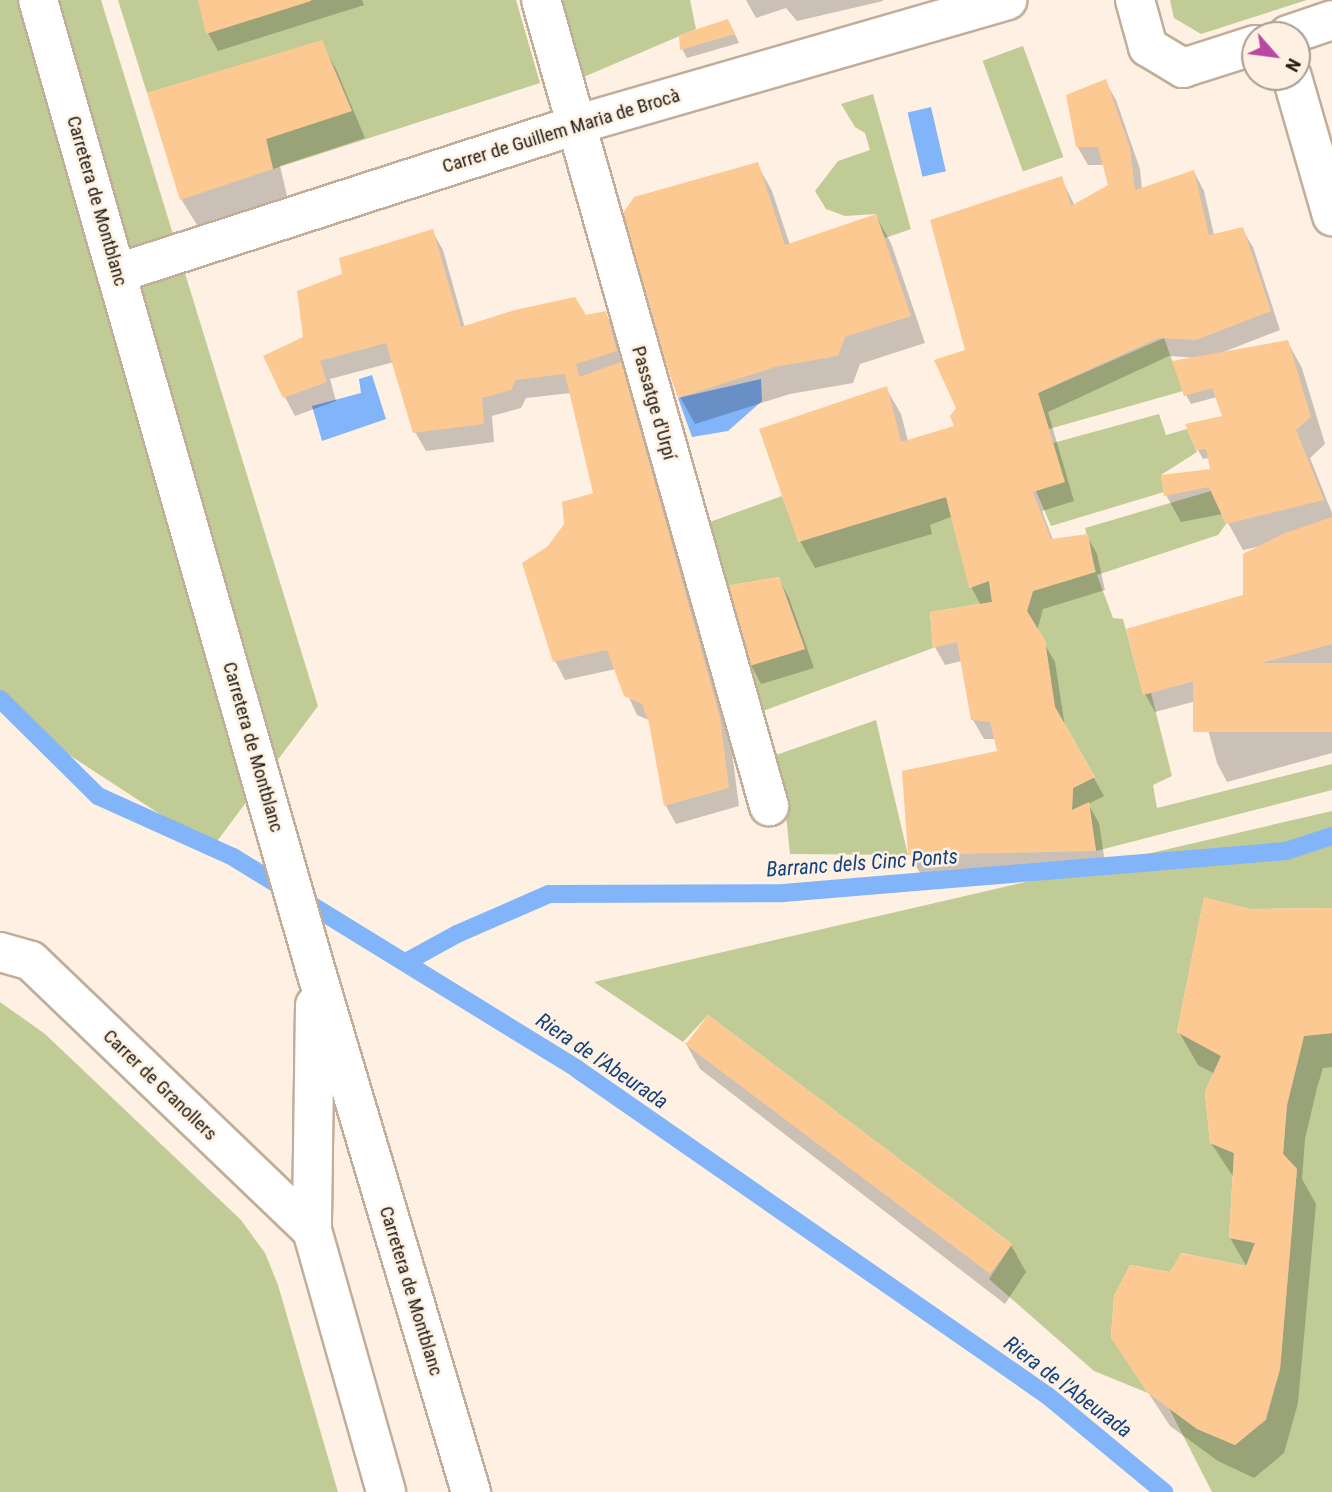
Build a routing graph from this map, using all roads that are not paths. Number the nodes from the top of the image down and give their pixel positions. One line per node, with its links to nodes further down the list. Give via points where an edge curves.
1 (38, 0): 11 (street, Carretera de Montblanc)
2 (541, 0): 9 (street, Passatge d'Urpí)
3 (1007, 0): 9 (street, Carrer de Guillem Maria de Brocà)
4 (1135, 0): 7 (street, via 1148,47 1182,68)
5 (1332, 20): 6 (street)
6 (1311, 27)
7 (1241, 50)
8 (1296, 91): 10 (street)
9 (575, 125): 11 (street, Carrer de Guillem Maria de Brocà); 12 (street, Passatge d'Urpí)
10 (1332, 216)
11 (118, 273): 14 (street, Carretera de Montblanc)
12 (769, 806)
13 (0, 952): 15 (street, Carrer de Granollers, via 31,961)
14 (316, 968): 15 (street); 17 (street, Carretera de Montblanc)
15 (312, 1230): 16 (street)
16 (386, 1492)
17 (471, 1492)

